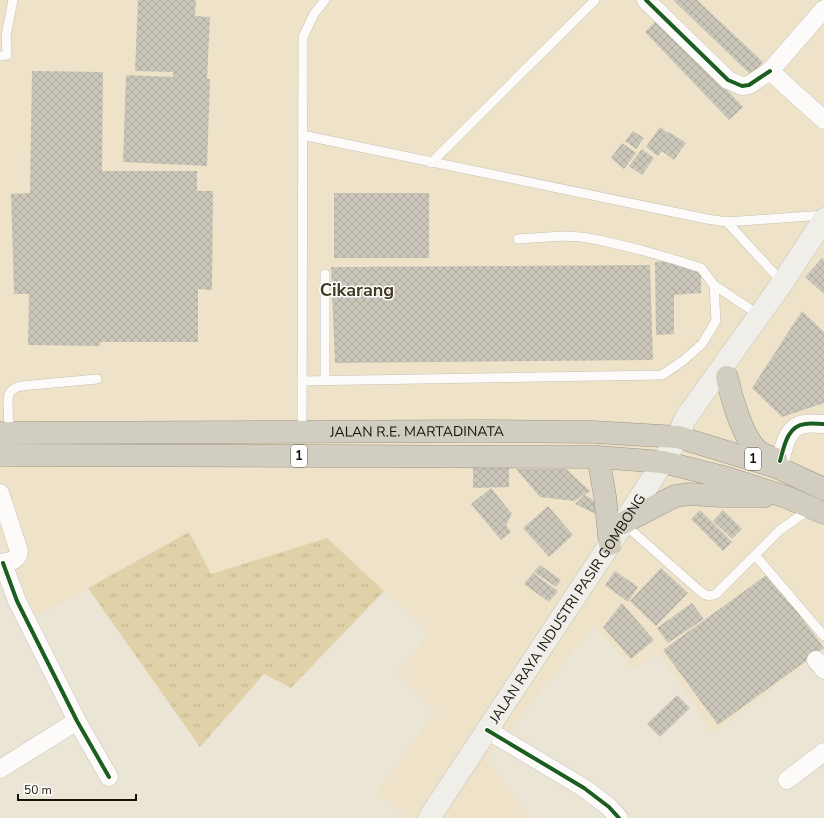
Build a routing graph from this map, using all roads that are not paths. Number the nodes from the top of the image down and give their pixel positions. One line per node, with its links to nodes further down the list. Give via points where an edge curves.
1 (13, 0): 6 (lane, via 6,36 7,55)
2 (325, 0): 9 (lane, via 314,14 303,36)
3 (595, 0): 10 (lane)
4 (646, 0): 7 (street, via 728,80 742,86 749,85)
5 (824, 9): 7 (street)
6 (0, 56)
7 (770, 71): 8 (street)
8 (824, 120)
9 (302, 135): 10 (lane); 23 (lane)
10 (431, 163): 13 (lane)
11 (824, 215): 13 (lane)
12 (824, 219): 18 (main road, JALAN RAYA INDUSTRI PASIR GOMBONG)
13 (727, 222): 18 (lane)
14 (824, 238): 18 (main road, JALAN RAYA INDUSTRI PASIR GOMBONG)
15 (518, 239): 17 (lane, via 563,236 599,240 701,268)
16 (325, 274): 22 (lane)
17 (714, 285): 19 (lane); 22 (lane, via 716,321 702,344 662,375)
18 (786, 285): 19 (main road, JALAN RAYA INDUSTRI PASIR GOMBONG)
19 (763, 318): 20 (main road, JALAN RAYA INDUSTRI PASIR GOMBONG); 27 (main road, JALAN RAYA INDUSTRI PASIR GOMBONG, via 685,419)
20 (727, 377): 27 (main road, JALAN RAYA INDUSTRI PASIR GOMBONG, via 693,426); 30 (highway, via 731,394 752,445 760,453)
21 (98, 379): 26 (lane, via 14,388 9,394)
22 (325, 380): 23 (lane)
23 (302, 381): 25 (lane)
24 (824, 424): 30 (street, via 798,425 792,430)
25 (302, 432): 26 (highway, JALAN R.E. MARTADINATA / 1); 27 (highway, JALAN R.E. MARTADINATA / 1, via 594,432)
26 (4, 434)
27 (678, 437): 31 (main road, JALAN RAYA INDUSTRI PASIR GOMBONG); 33 (highway, JALAN R.E. MARTADINATA / 1, via 776,467)
28 (0, 455): 29 (highway, JALAN R.E. MARTADINATA / 1)
29 (598, 457): 31 (highway, JALAN R.E. MARTADINATA / 1); 38 (highway)
30 (780, 461): 32 (highway)
31 (663, 462): 35 (highway, JALAN R.E. MARTADINATA / 1, via 727,478); 37 (main road, JALAN RAYA INDUSTRI PASIR GOMBONG)
32 (824, 485)
33 (824, 489)
34 (0, 493): 40 (street, via 19,551 17,559)
35 (786, 497): 36 (highway, JALAN R.E. MARTADINATA / 1); 37 (highway, via 690,494 675,496)
36 (818, 510): 39 (lane, via 780,530)
37 (623, 523): 38 (main road, JALAN RAYA INDUSTRI PASIR GOMBONG); 39 (lane, via 708,596 716,594)
38 (610, 544): 43 (main road, JALAN RAYA INDUSTRI PASIR GOMBONG)
39 (754, 555): 41 (lane)
40 (2, 563): 42 (street, via 17,601)
41 (824, 636)
42 (77, 721): 45 (street); 46 (street)
43 (487, 730): 48 (main road, JALAN RAYA INDUSTRI PASIR GOMBONG); 49 (street, via 584,788)
44 (824, 752): 47 (street)
45 (0, 769)
46 (109, 777)
47 (788, 780)
48 (429, 818)
49 (619, 818)

